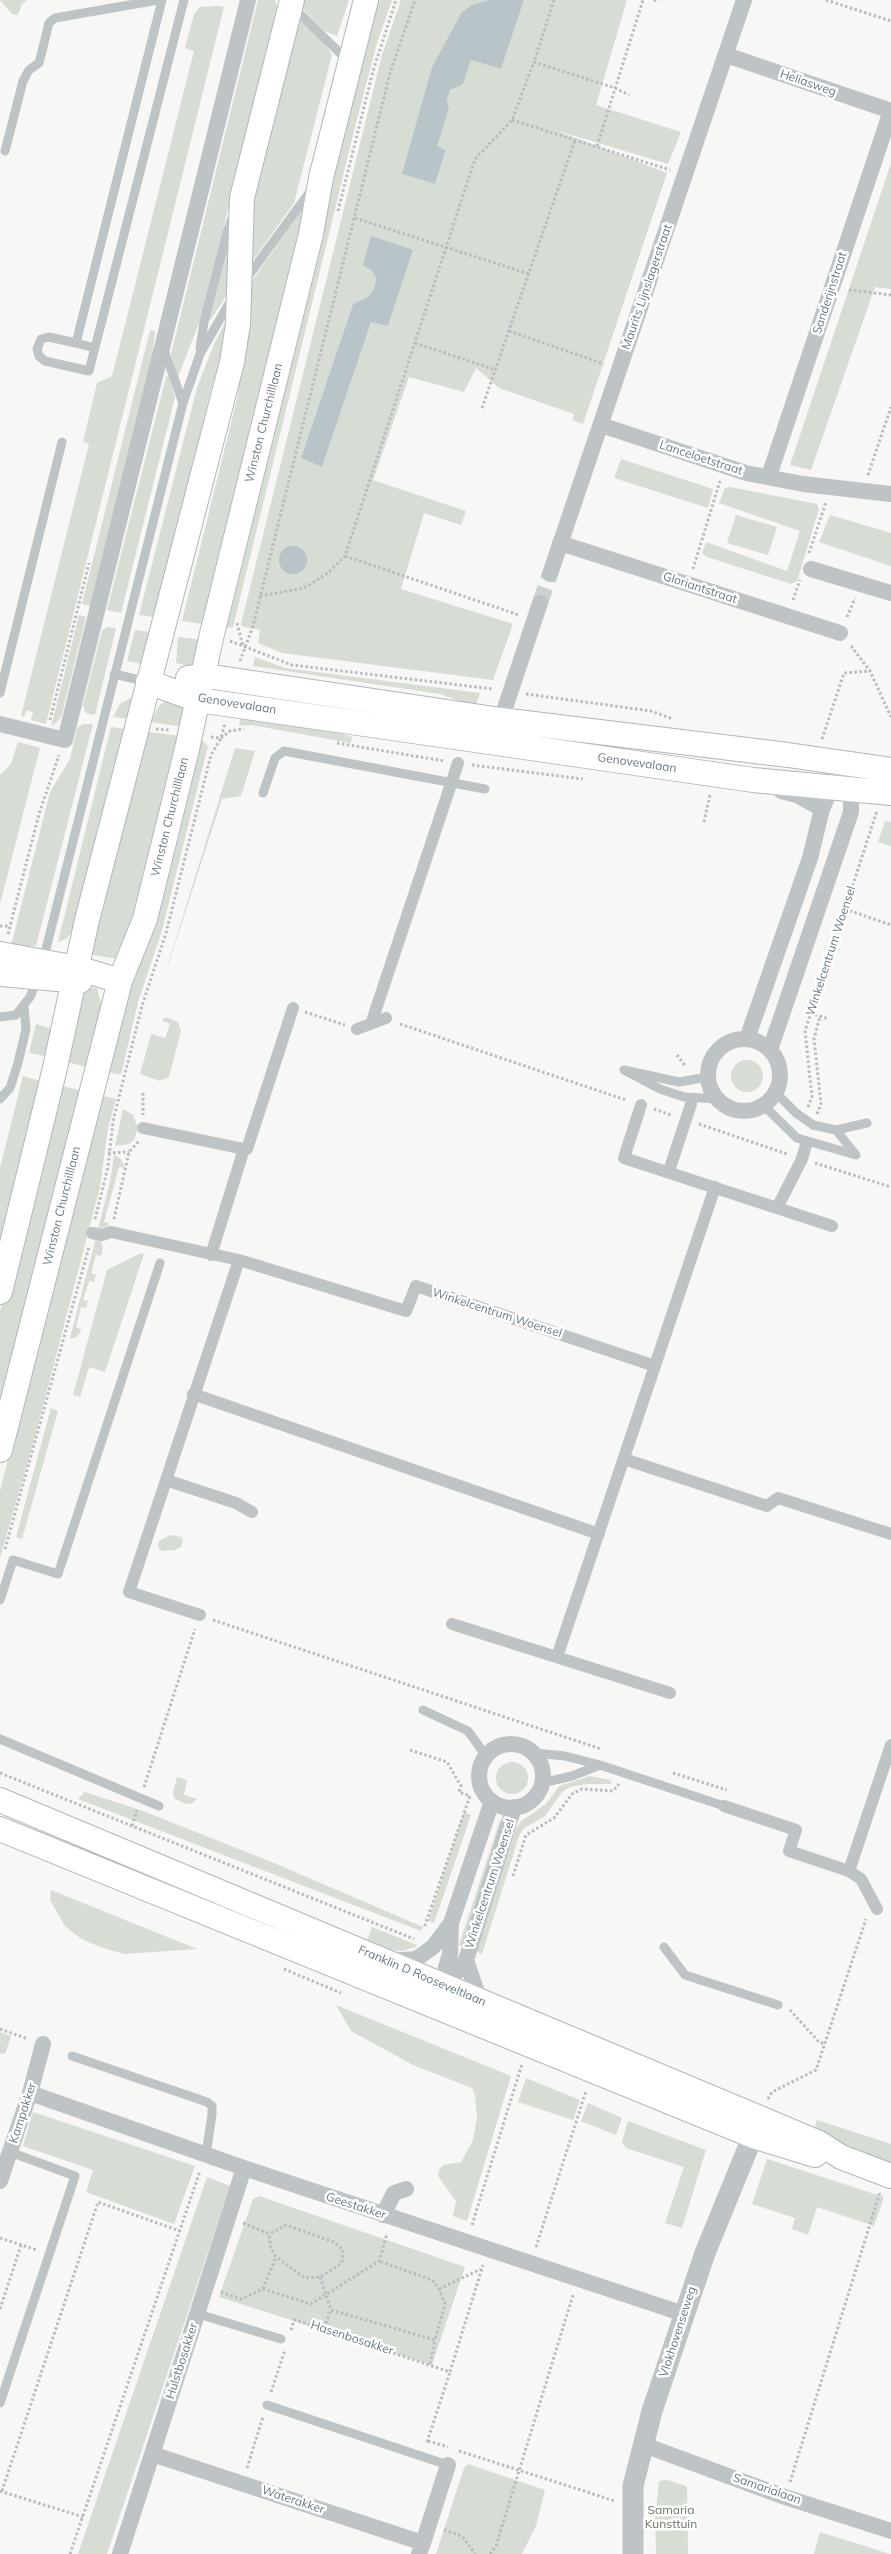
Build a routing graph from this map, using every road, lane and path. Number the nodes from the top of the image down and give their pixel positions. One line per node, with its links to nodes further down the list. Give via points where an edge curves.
1 (158, 0): 22 (lane, via 55,18 49,23 38,63 23,80)
2 (162, 0): 33 (lane)
3 (184, 0): 35 (lane)
4 (248, 0): 36 (street)
5 (366, 0): 14 (main road, Winston Churchilllaan)
6 (415, 0): 26 (path, via 390,73)
7 (554, 0): 15 (path)
8 (643, 0): 16 (path)
9 (744, 0): 13 (street, Maurits Lijnslagerstraat)
10 (826, 0): 12 (path)
11 (290, 2): 14 (lane, Winston Churchilllaan); 25 (main road, Winston Churchilllaan)
12 (891, 21)
13 (726, 55): 18 (street, Heliasweg); 23 (street, Maurits Lijnslagerstraat)
14 (350, 62): 24 (main road, Winston Churchilllaan)
15 (534, 62): 16 (path); 19 (path)
16 (615, 88): 17 (path); 21 (path)
17 (629, 94)
18 (891, 111): 29 (street, Sanderijnstraat)
19 (512, 120): 20 (path); 27 (path, via 475,159)
20 (575, 140): 21 (path); 28 (path)
21 (597, 146): 23 (path)
22 (5, 151)
23 (685, 174): 38 (street, Maurits Lijnslagerstraat)
24 (320, 178): 30 (lane, Winston Churchilllaan); 63 (main road, Winston Churchilllaan, via 311,234)
25 (242, 198): 30 (main road, Winston Churchilllaan); 37 (lane, Winston Churchilllaan, via 227,232 204,322)
26 (355, 218): 27 (path); 56 (path)
27 (446, 248): 28 (path); 34 (path)
28 (528, 274): 32 (path)
29 (832, 287): 31 (path); 46 (street, Sanderijnstraat)
30 (239, 288): 37 (lane, Winston Churchilllaan); 65 (main road, Winston Churchilllaan, via 237,340 232,362)
31 (891, 295)
32 (509, 332): 38 (path); 39 (path)
33 (76, 343): 35 (lane); 35 (lane, via 49,337 41,340 37,348 39,356 45,360 90,371)
34 (415, 343): 39 (path); 50 (path)
35 (96, 348)
36 (163, 348): 40 (lane); 78 (street)
37 (200, 354): 40 (lane, Winston Churchilllaan)
38 (619, 369): 43 (street, Maurits Lijnslagerstraat)
39 (496, 370): 42 (path)
40 (183, 403): 62 (lane, Winston Churchilllaan)
41 (891, 407): 47 (path)
42 (482, 408)
43 (601, 425): 45 (street, Lanceloetstraat); 49 (street, Maurits Lijnslagerstraat)
44 (62, 442): 67 (lane)
45 (725, 466): 46 (street, Lanceloetstraat); 53 (path)
46 (769, 476): 47 (street, Lanceloetstraat, via 803,484)
47 (863, 491): 48 (street, Lanceloetstraat)
48 (891, 494)
49 (560, 543): 52 (street, Maurits Lijnslagerstraat); 53 (street, Gloriantstraat)
50 (345, 556): 56 (path, via 328,573 304,588); 58 (path)
51 (811, 569): 54 (street)
52 (550, 574)
53 (688, 584): 59 (street, Gloriantstraat)
54 (861, 584): 55 (street); 59 (path)
55 (891, 593)
56 (260, 596): 60 (path)
57 (540, 603): 58 (street)
58 (534, 620): 66 (street)
59 (840, 633): 61 (path)
60 (244, 646): 64 (path); 66 (path, via 292,665)
61 (870, 670): 72 (path); 77 (path, via 844,673)
62 (114, 674): 65 (lane); 99 (lane, Winston Churchilllaan)
63 (202, 676): 64 (main road, Genovevalaan); 65 (main road, Genovevalaan); 68 (main road, Winston Churchilllaan)
64 (236, 681): 73 (main road, Genovevalaan)
65 (148, 682): 68 (main road, Genovevalaan); 101 (main road, Winston Churchilllaan)
66 (509, 692): 70 (path); 73 (street)
67 (0, 694)
68 (198, 700): 69 (main road, Genovevalaan); 102 (main road, Winston Churchilllaan, via 145,919)
69 (230, 704): 85 (main road, Genovevalaan); 132 (path, Winston Churchilllaan, via 221,738 211,755 166,933 142,1006)
70 (629, 708): 71 (path); 74 (path, via 652,711)
71 (628, 714)
72 (891, 716)
73 (501, 720): 82 (main road, Genovevalaan)
74 (678, 721)
75 (0, 724): 78 (street)
76 (812, 738): 77 (path)
77 (822, 739): 79 (path)
78 (64, 740): 96 (path, via 39,814 10,926)
79 (830, 740)
80 (440, 751): 83 (path)
81 (458, 763): 86 (street)
82 (843, 763): 84 (main road, Genovevalaan); 88 (street, Winkelcentrum Woensel)
83 (441, 768)
84 (891, 770)
85 (753, 780): 88 (main road, Genovevalaan); 92 (street, via 797,795)
86 (451, 782): 87 (lane); 90 (lane, via 284,751 275,758); 110 (street)
87 (485, 788)
88 (841, 788): 89 (main road, Genovevalaan); 92 (street, Winkelcentrum Woensel); 93 (street, Winkelcentrum Woensel)
89 (887, 793): 93 (street); 95 (path, Winkelcentrum Woensel)
90 (263, 794)
91 (710, 795): 94 (path)
92 (822, 809): 112 (street, Winkelcentrum Woensel, via 810,858)
93 (851, 812): 113 (street, Winkelcentrum Woensel)
94 (704, 822)
95 (845, 909): 97 (path); 105 (path, Winkelcentrum Woensel)
96 (0, 926)
97 (891, 926)
98 (0, 954): 99 (main road)
99 (40, 970): 100 (main road); 101 (main road); 103 (lane, Winston Churchilllaan)
100 (0, 974)
101 (75, 974): 102 (main road); 142 (main road, Winston Churchilllaan)
102 (120, 981): 145 (main road, Winston Churchilllaan)
103 (24, 1007): 107 (lane, via 16,1015); 119 (lane, Winston Churchilllaan, via 26,1029 18,1063 10,1088)
104 (293, 1008): 111 (path); 130 (street)
105 (810, 1013): 106 (path); 124 (path, Winkelcentrum Woensel, via 805,1031 812,1096)
106 (820, 1016): 109 (path); 125 (path, via 814,1039 821,1104)
107 (0, 1017)
108 (386, 1018): 110 (street)
109 (829, 1019)
110 (371, 1024): 111 (street)
111 (357, 1029)
112 (747, 1039): 113 (street); 116 (street, via 727,1043 719,1049 711,1062)
113 (770, 1050): 117 (street, via 780,1074)
114 (677, 1055): 115 (path)
115 (686, 1067)
116 (708, 1077): 120 (street); 120 (lane, via 679,1082 624,1070 660,1089 684,1097)
117 (775, 1092): 123 (street); 128 (lane, via 803,1120)
118 (143, 1093): 127 (path)
119 (0, 1099)
120 (717, 1099): 123 (street, via 744,1111)
121 (641, 1104): 133 (street, via 624,1158)
122 (691, 1104): 133 (street)
123 (762, 1105): 128 (lane, via 797,1138 856,1155)
124 (806, 1113)
125 (816, 1116)
126 (867, 1123): 128 (lane)
127 (143, 1128): 130 (street); 131 (path)
128 (836, 1130)
129 (806, 1145): 135 (street)
130 (244, 1150): 139 (street)
131 (130, 1152): 132 (path); 137 (path)
132 (108, 1153): 138 (path, via 108,1167)
133 (669, 1172): 134 (street)
134 (715, 1187): 135 (street); 143 (street)
135 (776, 1208): 136 (street)
136 (832, 1226)
137 (111, 1232): 138 (street, Winkelcentrum Woensel, via 102,1235); 139 (street, Winkelcentrum Woensel)
138 (92, 1233): 151 (path)
139 (211, 1255): 140 (street, Winkelcentrum Woensel)
140 (239, 1260): 143 (street, Winkelcentrum Woensel, via 406,1311 416,1286); 144 (street)
141 (160, 1263): 152 (lane, via 58,1574 13,1560)
142 (0, 1292)
143 (655, 1366): 146 (street)
144 (193, 1394): 147 (street); 149 (street)
145 (0, 1450)
146 (624, 1459): 149 (street); 150 (street, via 767,1506 778,1498)
147 (166, 1480): 148 (street, via 236,1503); 153 (street, via 129,1592)
148 (252, 1512)
149 (600, 1534): 155 (street)
150 (891, 1534)
151 (3, 1555)
152 (0, 1600)
153 (200, 1615): 161 (path); 169 (path)
154 (452, 1624): 155 (street)
155 (558, 1657): 156 (street)
156 (670, 1693)
157 (423, 1710): 163 (lane, via 468,1731)
158 (0, 1739): 169 (lane)
159 (891, 1745): 176 (street)
160 (410, 1750): 180 (path, via 447,1762 461,1786 459,1792 470,1796)
161 (604, 1750)
162 (534, 1753): 163 (street, via 520,1746 504,1745); 164 (lane, via 565,1756); 167 (street, via 540,1762)
163 (486, 1756): 171 (street, via 479,1776 481,1786)
164 (600, 1765): 166 (lane); 167 (lane)
165 (670, 1772): 168 (path)
166 (629, 1775): 173 (lane); 177 (path, via 612,1791 582,1789 572,1794 554,1818 526,1835)
167 (542, 1783): 174 (street, via 532,1800)
168 (729, 1791)
169 (140, 1798): 172 (lane)
170 (0, 1800): 183 (main road, Franklin D Rooseveltlaan)
171 (492, 1801): 174 (street, via 502,1807); 179 (street, Winkelcentrum Woensel)
172 (159, 1806)
173 (724, 1806): 176 (street, via 796,1830 789,1851)
174 (514, 1807): 182 (street, Winkelcentrum Woensel)
175 (0, 1829): 185 (main road, Franklin D Rooseveltlaan)
176 (849, 1871): 178 (street, via 861,1879)
177 (510, 1882)
178 (877, 1909): 191 (path, via 866,1918)
179 (451, 1923): 183 (street, Winkelcentrum Woensel, via 434,1947 416,1959); 184 (street, Winkelcentrum Woensel, via 450,1954)
180 (423, 1933)
181 (664, 1947): 187 (lane, via 685,1975)
182 (466, 1960): 184 (street, Winkelcentrum Woensel); 186 (street, Winkelcentrum Woensel)
183 (387, 1961): 184 (main road, Franklin D Rooseveltlaan)
184 (441, 1984): 185 (street, Winkelcentrum Woensel); 186 (main road, Franklin D Rooseveltlaan); 188 (street)
185 (408, 1994): 188 (main road, Franklin D Rooseveltlaan)
186 (480, 2001): 196 (main road, Franklin D Rooseveltlaan)
187 (778, 2006): 191 (path, via 794,2012 819,2042)
188 (459, 2015): 196 (main road, Franklin D Rooseveltlaan)
189 (0, 2029): 190 (path)
190 (42, 2044): 195 (street, Kampakker)
191 (825, 2044): 196 (path, via 816,2070 772,2092)
192 (72, 2056): 198 (lane, via 207,2102 212,2106 212,2115)
193 (522, 2064): 208 (path)
194 (586, 2092): 214 (path)
195 (30, 2093): 197 (street, Kampakker); 198 (street, Geestakker)
196 (757, 2127): 200 (main road, Franklin D Rooseveltlaan, via 815,2156 841,2157); 225 (street, Vlokhovenseweg, via 705,2253)
197 (10, 2152): 201 (street, Kampakker); 211 (lane, via 75,2176)
198 (206, 2154): 199 (street, Geestakker); 205 (path)
199 (244, 2168): 203 (street, Geestakker); 204 (street, Hulstbosakker)
200 (888, 2175): 242 (path)
201 (0, 2181)
202 (406, 2189): 203 (street, via 394,2193)
203 (388, 2216): 208 (street, Geestakker); 213 (path)
204 (229, 2217): 206 (path); 218 (street, Hulstbosakker)
205 (180, 2230): 241 (path, via 98,2202); 244 (path)
206 (269, 2234): 212 (path); 216 (path, via 286,2225 334,2242 343,2250 342,2263)
207 (0, 2238): 209 (path)
208 (467, 2243): 210 (street, Geestakker)
209 (21, 2245): 211 (path); 222 (path)
210 (488, 2250): 214 (street, Geestakker); 215 (path)
211 (49, 2254): 232 (lane)
212 (276, 2257): 216 (path, via 305,2278); 219 (path)
213 (379, 2261): 220 (path, via 432,2280); 221 (path)
214 (530, 2264): 217 (street, Geestakker)
215 (482, 2269): 220 (path); 231 (path)
216 (320, 2277): 221 (path)
217 (578, 2280): 225 (street, Geestakker); 239 (path)
218 (206, 2287): 219 (path, via 241,2299); 224 (street, Hulstbosakker)
219 (263, 2289): 221 (path, via 311,2304)
220 (439, 2289): 229 (path, via 445,2304)
221 (326, 2294): 223 (path)
222 (0, 2309)
223 (331, 2310): 226 (path); 229 (path)
224 (198, 2314): 228 (lane); 236 (street, Hulstbosakker)
225 (684, 2314): 235 (street, Vlokhovenseweg)
226 (324, 2328): 227 (path, Hasenbosakker, via 294,2320); 230 (path, Hasenbosakker)
227 (290, 2334)
228 (284, 2340): 233 (path)
229 (435, 2340): 230 (path)
230 (430, 2364): 231 (path, Hasenbosakker)
231 (450, 2372): 234 (path)
232 (0, 2403)
233 (267, 2405): 237 (lane); 240 (path)
234 (428, 2441): 237 (path); 239 (path)
235 (644, 2445): 242 (street, Samarialaan); 243 (street, Vlokhovenseweg, via 633,2486)
236 (152, 2454): 240 (street, Waterakker); 249 (street, Hulstbosakker)
237 (422, 2456): 238 (lane)
238 (448, 2465): 245 (street)
239 (520, 2470): 243 (path); 251 (path, via 496,2546)
240 (242, 2483): 247 (street, Waterakker)
241 (1, 2491): 244 (path)
242 (785, 2497): 246 (street, Samarialaan)
243 (632, 2506): 252 (street, Vlokhovenseweg)
244 (83, 2517): 248 (path)
245 (429, 2525): 247 (street); 250 (path, via 462,2536)
246 (891, 2531)
247 (421, 2549)
248 (70, 2554)
249 (120, 2554)
250 (475, 2554)
251 (490, 2554)
252 (633, 2554)

